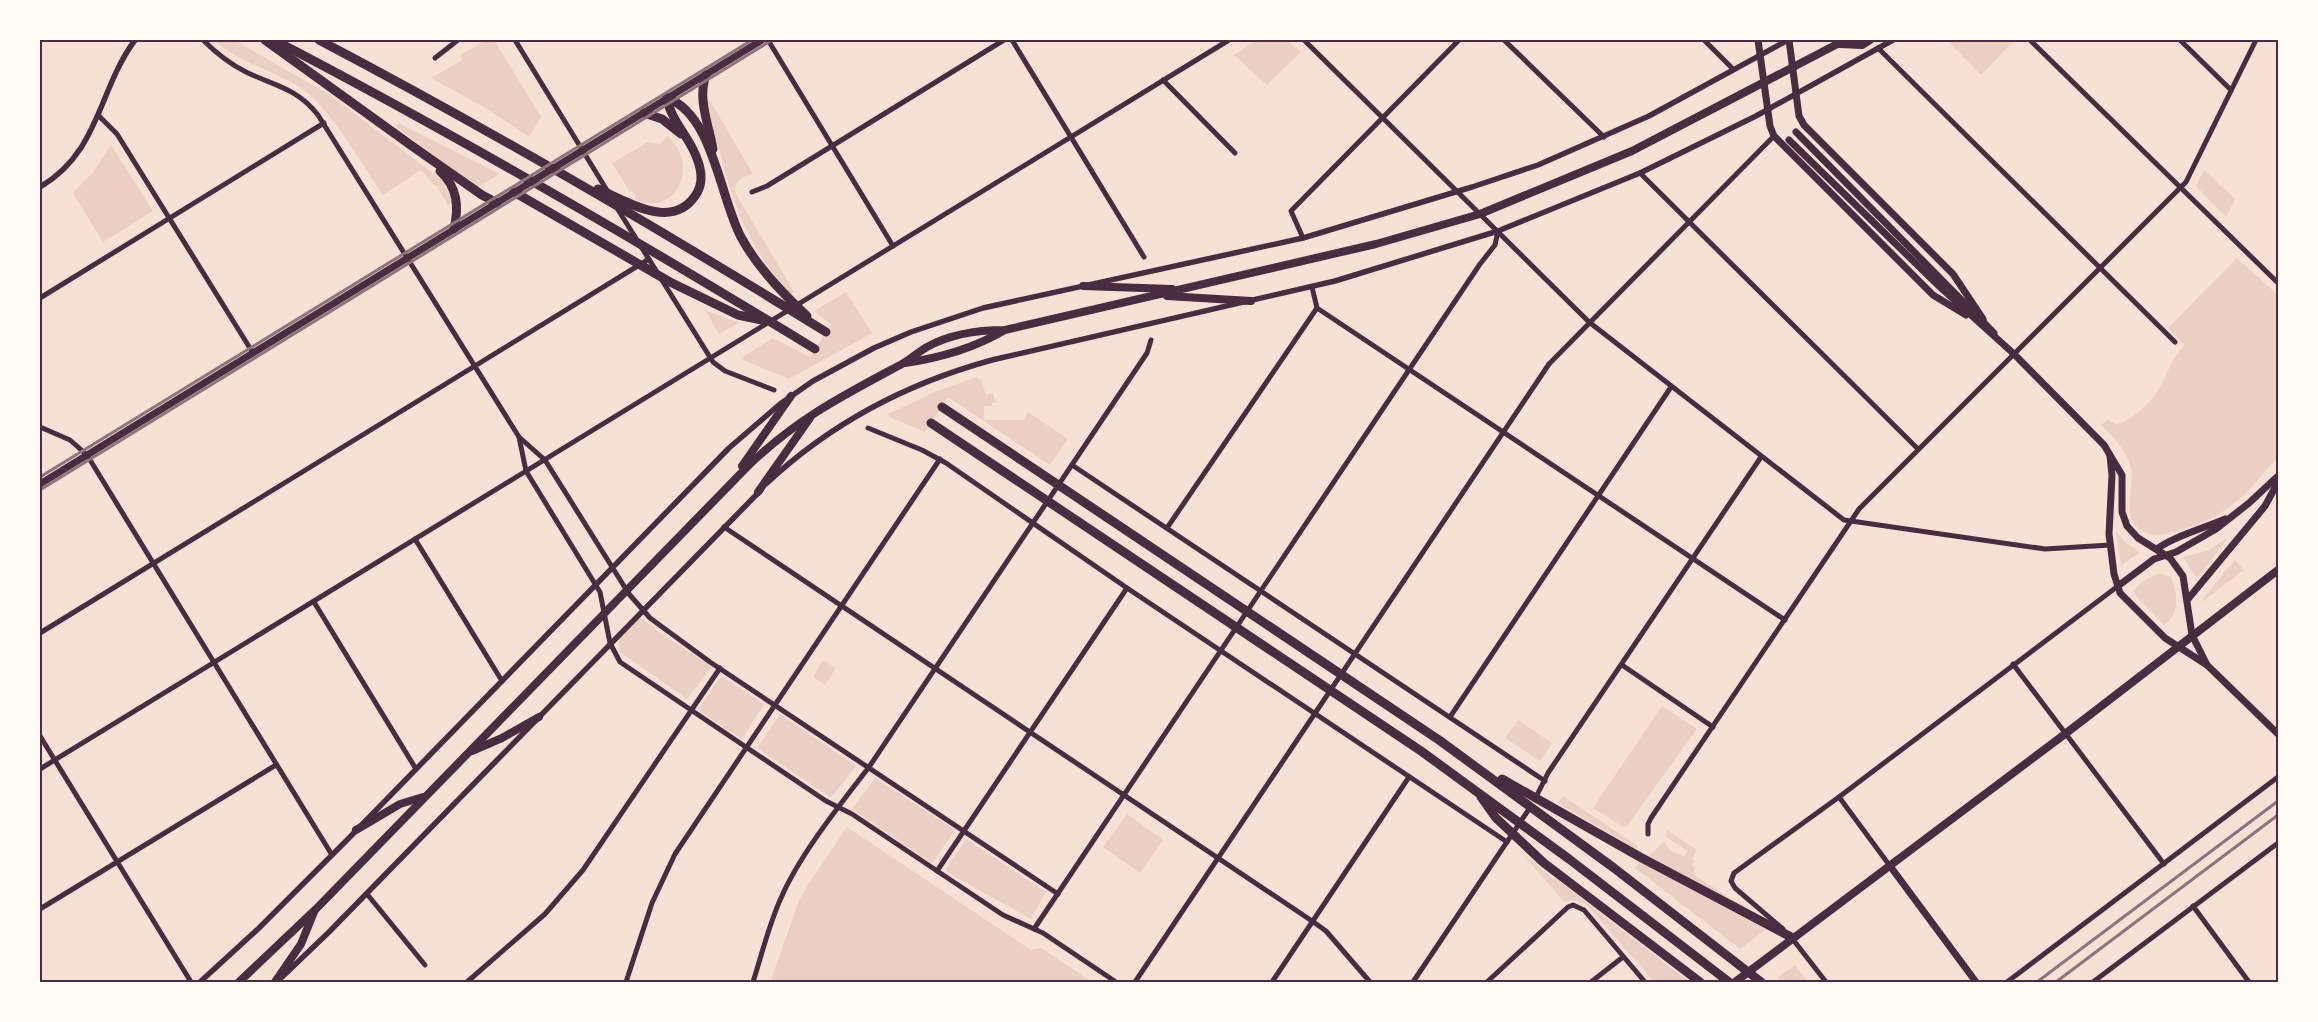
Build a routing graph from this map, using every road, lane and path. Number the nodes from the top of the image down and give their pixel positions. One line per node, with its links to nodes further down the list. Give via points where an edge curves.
1 (136, 40): 39 (street, via 118,68)
2 (203, 40): 41 (street, via 238,68 296,94)
3 (265, 40): 47 (highway)
4 (274, 40): 82 (highway, via 477,149)
5 (319, 40): 52 (highway)
6 (458, 40): 28 (street)
7 (515, 40): 50 (street)
8 (762, 40): 31 (main road)
9 (768, 40): 48 (street)
10 (1004, 40): 48 (street)
11 (1012, 40): 44 (street)
12 (1229, 40): 32 (street)
13 (1304, 40): 40 (street)
14 (1459, 40): 40 (street)
15 (1504, 40): 45 (street)
16 (1704, 40): 30 (street)
17 (1758, 40): 27 (main road)
18 (1788, 40): 27 (street); 29 (main road)
19 (1845, 40): 25 (main road)
20 (1870, 40): 25 (main road, via 1862,46)
21 (1893, 40): 26 (street)
22 (2030, 40): 56 (street)
23 (2180, 40): 34 (street)
24 (2256, 40): 34 (street)
25 (1837, 44): 29 (main road)
26 (1878, 48): 35 (street); 71 (street)
27 (1760, 56): 30 (street); 33 (main road)
28 (435, 58)
29 (1793, 67): 33 (main road); 35 (main road)
30 (1733, 69): 45 (street, via 1675,103)
31 (706, 75): 36 (main road); 54 (highway, via 702,100)
32 (1164, 80): 44 (street); 51 (street)
33 (1764, 83): 37 (main road); 61 (main road, via 1627,154)
34 (2231, 90): 56 (street)
35 (1796, 93): 37 (street); 81 (main road, via 1800,116 1807,128 1953,274)
36 (667, 98): 38 (main road); 49 (highway); 54 (highway, via 681,106 698,125)
37 (1767, 109): 43 (main road); 53 (street)
38 (644, 113): 49 (highway, via 671,125); 50 (main road)
39 (99, 116): 55 (street, via 73,159); 62 (street, via 118,134)
40 (1382, 117): 57 (street); 66 (street, via 1291,211)
41 (324, 123): 62 (street); 68 (street)
42 (1796, 132): 81 (main road)
43 (1774, 136): 63 (street); 80 (main road, via 1933,295)
44 (1071, 137): 67 (street); 69 (street)
45 (1604, 137): 57 (street, via 1538,165)
46 (1789, 140): 80 (main road)
47 (412, 146): 60 (highway); 64 (highway, via 453,187 457,204)
48 (833, 146): 59 (street); 67 (street)
49 (694, 150): 52 (highway, via 701,172 700,186 689,204 671,213 648,210)
50 (582, 151): 58 (main road); 70 (street)
51 (1235, 153)
52 (561, 173): 54 (highway, via 826,332 782,291 750,252 733,222)
53 (1640, 173): 63 (street); 65 (street)
54 (718, 179)
55 (40, 188)
56 (2179, 188): 71 (street); 72 (street)
57 (1458, 191): 61 (street); 66 (street)
58 (514, 192): 60 (main road); 82 (highway, via 678,286 738,314)
59 (752, 192)
60 (497, 203): 64 (main road)
61 (1480, 214): 65 (street); 75 (main road, via 1376,244)
62 (170, 219): 77 (street); 89 (street)
63 (1689, 222): 83 (street); 105 (street)
64 (454, 229): 68 (main road)
65 (1498, 231): 74 (street); 83 (street); 94 (street, via 1492,250)
66 (1303, 238): 73 (street)
67 (894, 246): 91 (street)
68 (408, 257): 89 (main road); 93 (street)
69 (1144, 257)
70 (649, 259): 91 (street); 93 (street)
71 (2100, 268): 86 (street); 90 (street)
72 (2278, 284)
73 (1083, 286): 75 (main road); 97 (street, via 969,312 918,329 850,360)
74 (1312, 287): 78 (street); 79 (street)
75 (1184, 290): 76 (main road)
76 (1158, 296): 78 (main road); 84 (main road)
77 (40, 298)
78 (1251, 301): 117 (street, via 992,360 937,377 851,420 803,453)
79 (1317, 308): 94 (street); 123 (street)
80 (1973, 319): 87 (main road)
81 (1983, 319): 87 (main road)
82 (769, 321): 88 (highway)
83 (1590, 322): 95 (street); 103 (street, via 1549,364)
84 (1005, 330): 92 (main road, via 976,345); 92 (main road, via 982,331 942,341)
85 (1151, 340): 111 (street, via 1147,353)
86 (2175, 342)
87 (2006, 346): 90 (main road)
88 (815, 349)
89 (252, 353): 107 (main road)
90 (2014, 354): 105 (street); 106 (main road, via 2101,441)
91 (710, 359): 96 (street, via 725,371); 110 (street)
92 (902, 364): 99 (main road)
93 (475, 366): 104 (street); 129 (street)
94 (1409, 369): 103 (street); 136 (street)
95 (1671, 387): 108 (street); 118 (street)
96 (774, 390)
97 (791, 396): 116 (main road); 130 (street, via 729,448)
98 (942, 407): 168 (highway)
99 (813, 413): 116 (main road, via 770,446); 117 (main road)
100 (931, 423): 177 (highway, via 1332,690)
101 (40, 427): 107 (street, via 70,440)
102 (868, 428): 109 (street)
103 (1504, 432): 118 (street); 148 (street)
104 (519, 436): 110 (street); 112 (street)
105 (1918, 449): 120 (street)
106 (2109, 453): 125 (main road, via 2112,476 2108,520); 126 (main road, via 2122,475 2124,522 2133,534)
107 (87, 455): 115 (main road); 129 (street)
108 (1761, 457): 120 (street, via 1838,516); 128 (street)
109 (940, 459): 121 (street); 139 (street)
110 (545, 460): 112 (street); 130 (street)
111 (1072, 465): 121 (street); 123 (street)
112 (526, 471): 124 (street); 132 (street)
113 (2278, 476): 119 (main road)
114 (2278, 482): 137 (main road, via 2265,506)
115 (40, 484)
116 (730, 484): 135 (main road)
117 (758, 492): 122 (street)
118 (1598, 495): 128 (street); 160 (street)
119 (2234, 514): 126 (main road, via 2167,541); 127 (main road, via 2216,529)
120 (1851, 521): 125 (street, via 2045,549); 142 (street)
121 (1033, 523): 134 (street); 154 (street)
122 (724, 527): 139 (street); 140 (street)
123 (1167, 528): 136 (street)
124 (415, 539): 138 (street); 155 (street)
125 (2110, 545): 133 (main road)
126 (2157, 549): 127 (main road)
127 (2165, 555): 133 (main road, via 2154,559); 137 (main road, via 2181,571)
128 (1693, 559): 142 (street); 152 (street)
129 (152, 564): 143 (street); 149 (street)
130 (612, 568): 132 (street); 135 (street)
131 (2278, 570): 144 (main road)
132 (596, 584): 141 (street); 155 (street)
133 (2118, 586): 146 (main road, via 2122,596); 150 (street)
134 (1127, 588): 147 (street); 162 (street)
135 (626, 590): 140 (street); 141 (main road)
136 (1261, 591): 147 (street); 148 (street)
137 (2188, 599): 144 (main road)
138 (314, 602): 149 (street); 172 (street)
139 (842, 607): 154 (street); 156 (street)
140 (642, 610): 145 (street); 153 (street)
141 (605, 612): 145 (street); 167 (main road)
142 (1785, 620): 161 (street)
143 (40, 633)
144 (2192, 635): 146 (main road); 151 (main road)
145 (610, 643): 157 (street, via 623,664); 159 (street)
146 (2178, 647): 151 (main road); 163 (main road)
147 (1221, 651): 158 (street); 179 (street)
148 (1355, 653): 158 (street); 160 (street)
149 (213, 664): 169 (street); 170 (street)
150 (2013, 664): 163 (street); 180 (street)
151 (2207, 664): 164 (main road)
152 (1622, 665): 161 (street); 176 (street)
153 (720, 668): 156 (street); 157 (street)
154 (935, 669): 162 (street); 171 (street)
155 (502, 681): 172 (street)
156 (776, 705): 166 (street); 171 (street)
157 (691, 711): 166 (street); 207 (street, via 583,870 545,914)
158 (1315, 714): 174 (street); 188 (street)
159 (539, 717): 167 (main road); 193 (street)
160 (1450, 717): 176 (street)
161 (1713, 727): 184 (street, via 1651,818)
162 (1030, 733): 179 (street); 183 (street)
163 (2065, 734): 190 (street); 191 (main road)
164 (2278, 734)
165 (40, 736): 169 (street)
166 (746, 748): 181 (street); 208 (street, via 675,854 652,903)
167 (468, 753): 178 (main road)
168 (1463, 757): 200 (highway, via 1640,857); 221 (highway)
169 (55, 760): 173 (street); 189 (street)
170 (276, 765): 187 (street); 189 (street)
171 (870, 767): 181 (street); 183 (street)
172 (416, 769): 182 (street)
173 (40, 770)
174 (1409, 776): 185 (street); 198 (street)
175 (2278, 778): 190 (street)
176 (1544, 781): 185 (street)
177 (1476, 791): 218 (highway, via 1496,818 1544,863); 219 (highway)
178 (425, 796): 182 (main road, via 400,804); 197 (main road)
179 (1124, 796): 188 (street); 194 (street)
180 (1839, 796): 191 (street); 200 (street, via 1732,875 1735,888)
181 (838, 807): 192 (street); 209 (street, via 780,898)
182 (356, 830): 187 (street)
183 (964, 831): 192 (street); 194 (street)
184 (1648, 834)
185 (1508, 840): 214 (street)
186 (2278, 843): 195 (street)
187 (332, 855): 204 (street, via 258,930)
188 (1218, 858): 198 (street); 211 (street)
189 (117, 862): 196 (street); 203 (street)
190 (2164, 864): 224 (street)
191 (1890, 866): 200 (main road); 223 (main road)
192 (937, 871): 199 (street, via 1003,915)
193 (366, 894): 202 (street); 206 (street)
194 (1058, 894): 199 (street)
195 (2193, 906): 225 (street); 226 (street)
196 (40, 909)
197 (316, 909): 205 (main road); 206 (main road, via 301,944)
198 (1312, 921): 212 (street); 213 (street, via 1331,937)
199 (1034, 929): 210 (street)
200 (1793, 938): 220 (main road); 222 (street)
201 (1623, 957): 215 (street, via 1584,910 1576,905 1568,907); 216 (street); 217 (street)
202 (425, 965)
203 (191, 982)
204 (200, 982)
205 (239, 982)
206 (276, 982)
207 (467, 982)
208 (626, 982)
209 (753, 982)
210 (1116, 982)
211 (1135, 982)
212 (1272, 982)
213 (1370, 982)
214 (1413, 982)
215 (1487, 982)
216 (1591, 982)
217 (1645, 982)
218 (1700, 982)
219 (1729, 982)
220 (1735, 982)
221 (1762, 982)
222 (1826, 982)
223 (1976, 982)
224 (2006, 982)
225 (2092, 982)
226 (2249, 982)

